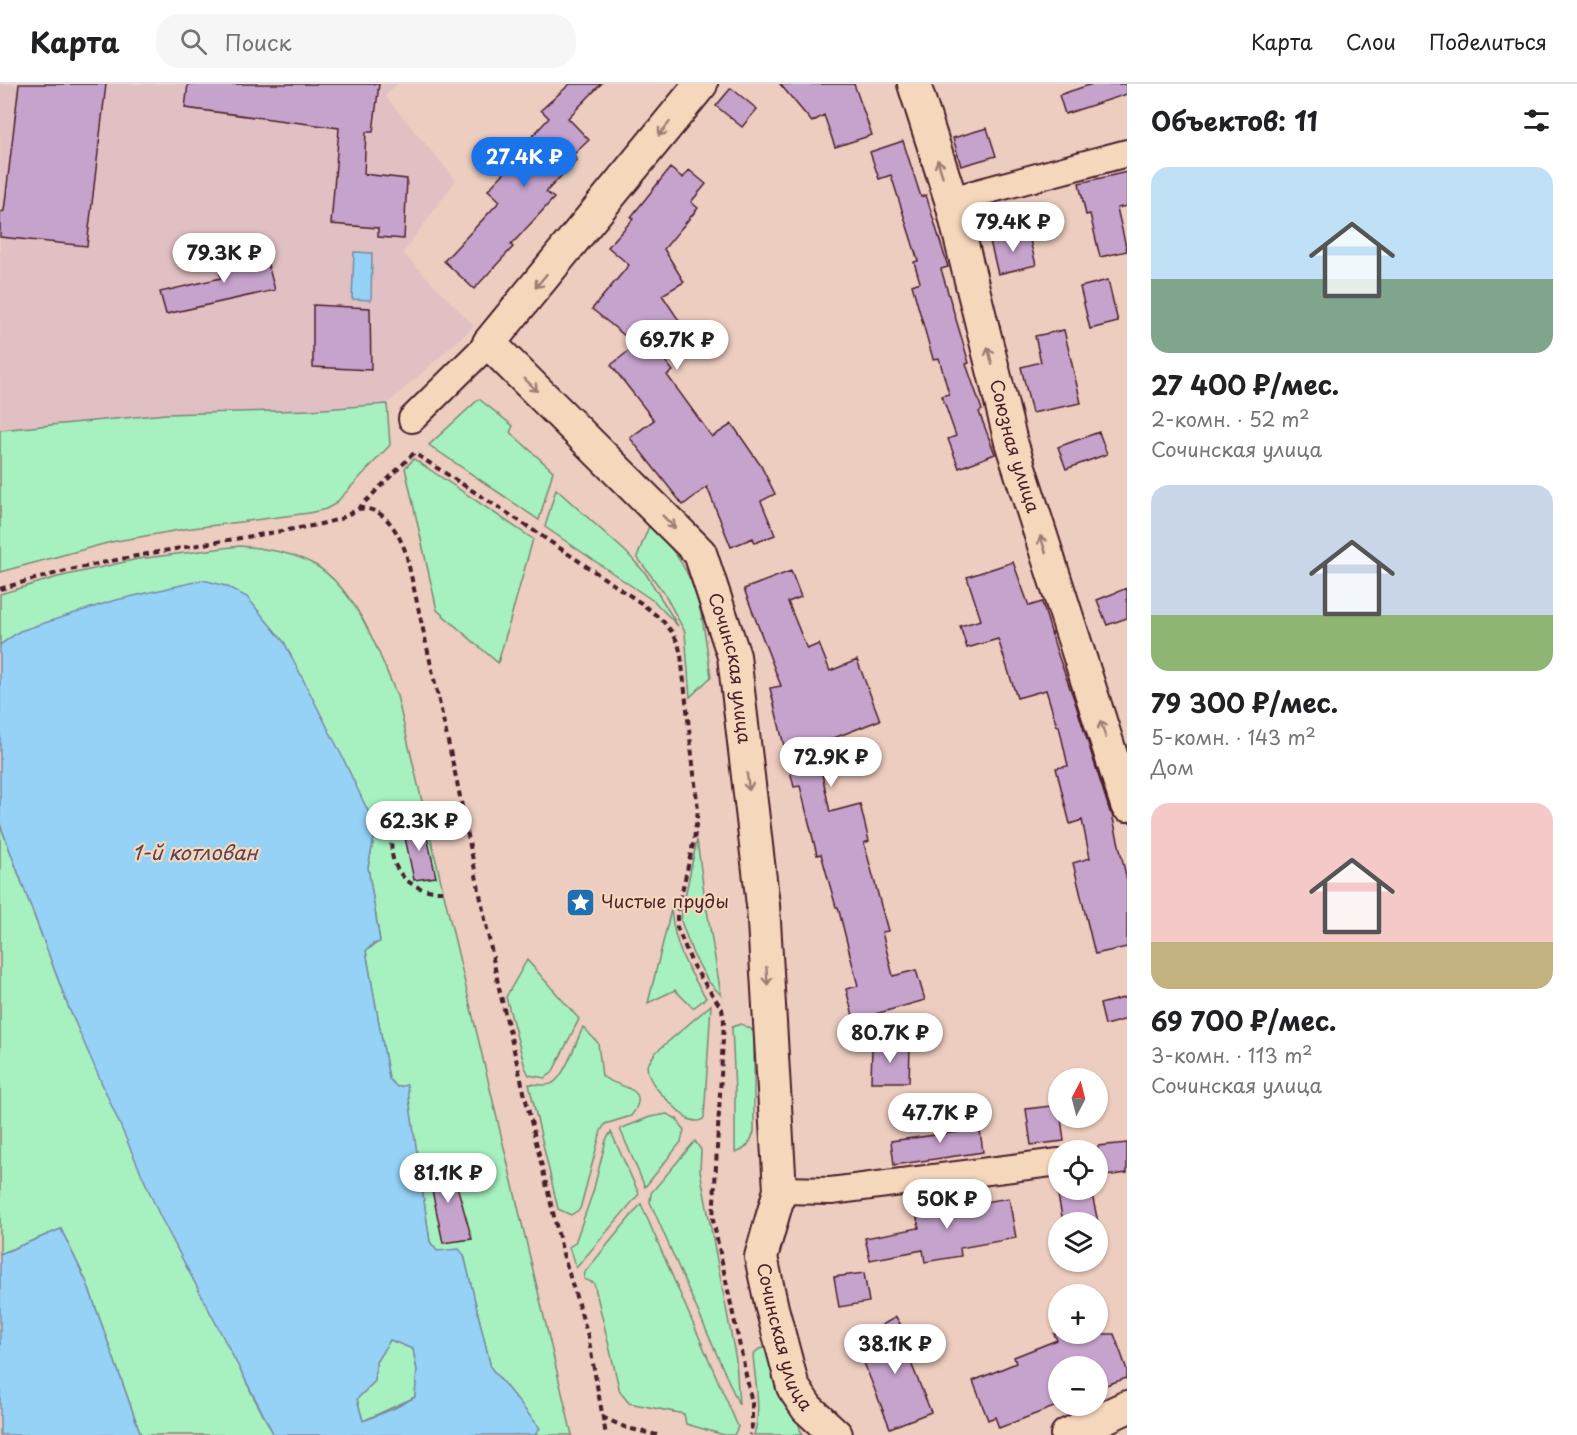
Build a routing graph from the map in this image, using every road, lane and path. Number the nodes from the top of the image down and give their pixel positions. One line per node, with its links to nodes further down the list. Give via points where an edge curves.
1 (700, 84): 5 (street, one-way to 5)
2 (914, 84): 4 (street, Союзная улица, one-way to 2)
3 (1127, 153): 4 (street)
4 (951, 200): 10 (street, Союзная улица, one-way to 4, via 1011,442)
5 (489, 343): 6 (street); 13 (street, Сочинская улица, one-way to 13, via 700,553 734,656 763,905)
6 (412, 419)
7 (357, 509): 8 (path, via 340,519 316,525 133,555); 15 (path, via 370,509 382,515 396,531 406,553 499,988 563,1254 588,1336); 18 (path, via 410,455 417,454 641,603 662,620 678,644 698,810 677,927 693,966 722,1009 724,1021 712,1220 752,1402)
8 (0, 590)
9 (422, 804): 11 (path, via 396,825 390,851 398,870 415,886)
10 (1127, 805)
11 (442, 891)
12 (1048, 1163): 13 (street, via 831,1191)
13 (780, 1190): 19 (street, Сочинская улица, via 761,1257 772,1308 793,1387 813,1415)
14 (1127, 1407): 20 (street)
15 (603, 1417): 16 (path); 17 (path)
16 (606, 1435)
17 (657, 1435)
18 (750, 1435)
19 (836, 1435)
20 (1067, 1435)

